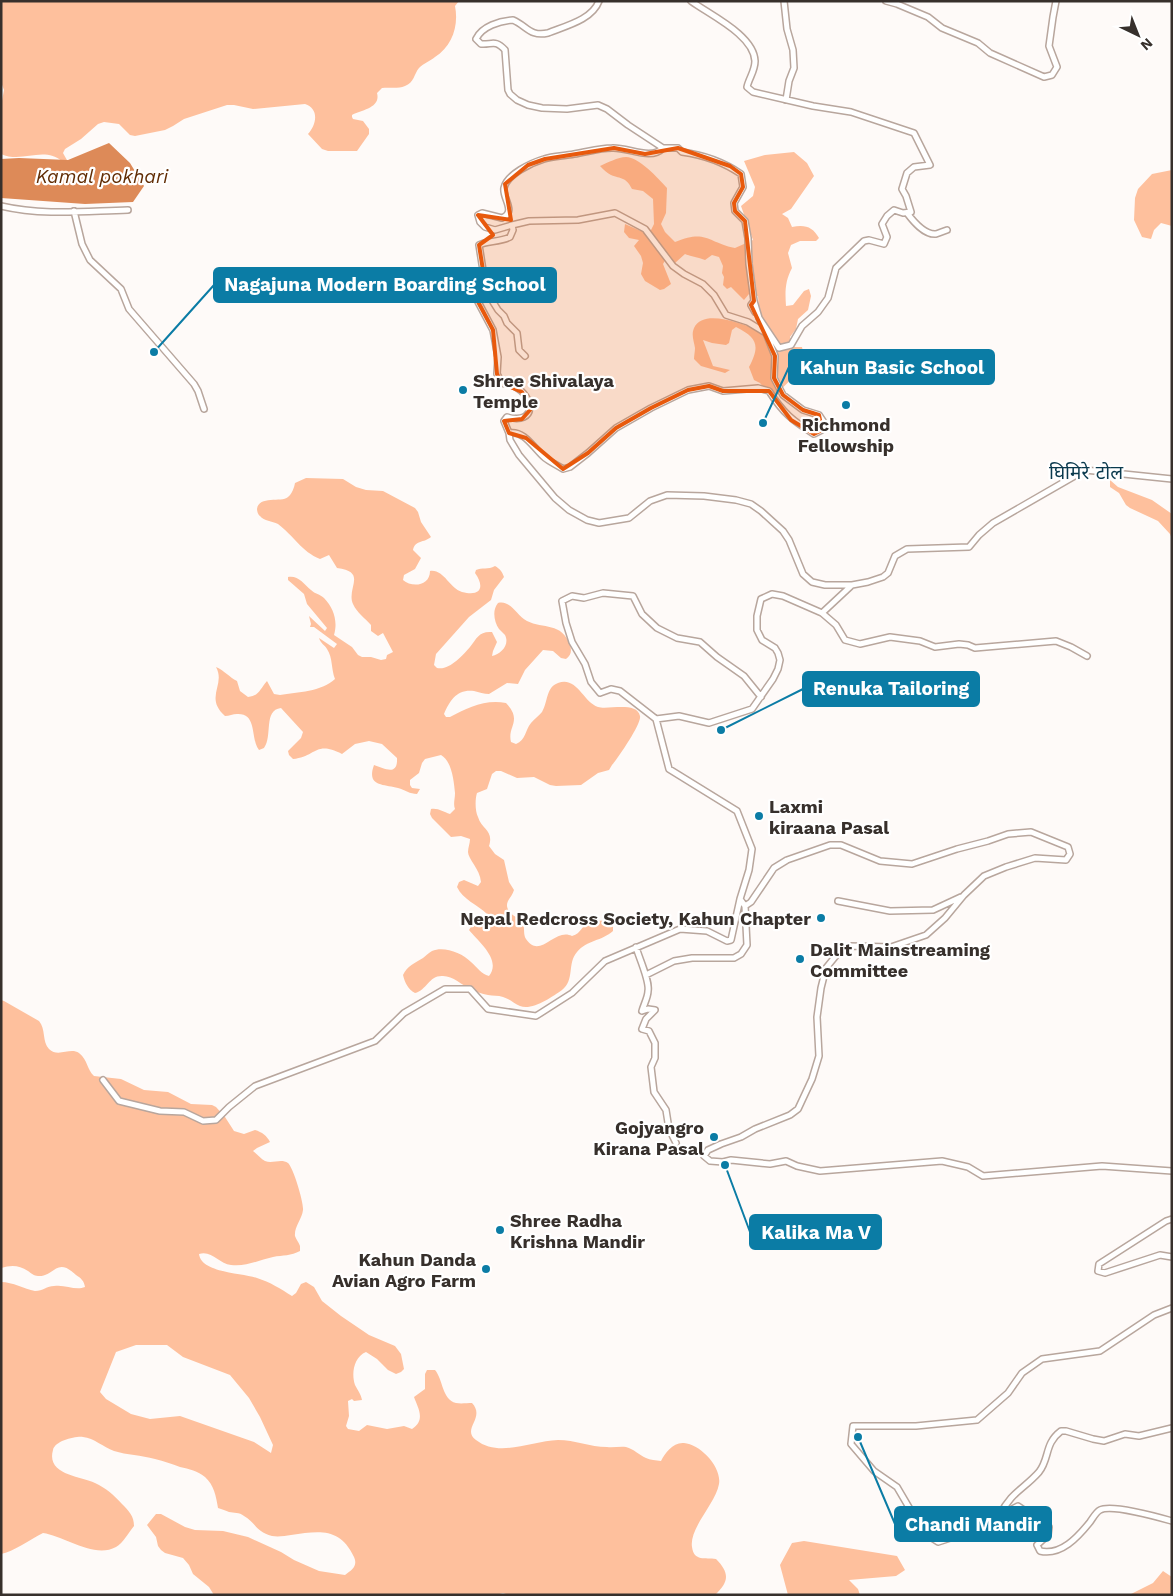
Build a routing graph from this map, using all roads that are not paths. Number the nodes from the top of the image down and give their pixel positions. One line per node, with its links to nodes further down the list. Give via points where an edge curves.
1 (598, 1): 7 (street, via 585,17 548,33 532,32 513,20 484,29 476,39 481,44 496,43 504,50 508,90 517,100 556,109 598,105)
2 (691, 1): 6 (street, via 725,22 750,45 755,63 747,87 756,94)
3 (784, 1): 6 (street, via 794,68)
4 (886, 1): 5 (street, via 928,17 942,28 978,43 990,53 1044,77 1052,75 1057,67 1049,46)
5 (1056, 1)
6 (786, 100): 11 (street, via 856,113 914,133 930,165 914,167 908,173 902,189 910,212)
7 (663, 148): 12 (street, via 654,154 601,149 528,164 505,184 508,215 502,218 478,215 480,222 490,230); 15 (street, via 678,148 682,152 702,155 741,174 743,187 734,203 735,211 745,221)
8 (1, 206): 10 (street, via 49,213)
9 (128, 210): 10 (street)
10 (74, 211): 18 (street, via 82,244 90,260 120,289 129,309 194,384)
11 (907, 213): 13 (street, via 926,231 935,234); 15 (street, via 894,210 887,216 882,224 887,236 884,244 864,241 836,268 828,298 802,326 791,345 779,348 759,318)
12 (512, 225): 14 (street, via 514,230 510,237 479,245); 16 (street, via 529,221 578,220 615,213 623,216 645,229 673,266 703,284 726,315 748,322)
13 (947, 230)
14 (484, 283): 17 (street, via 506,323 517,333 520,350); 19 (street, via 476,298 493,330 498,357 497,374 502,383 513,385 522,392 530,404 530,410 522,419 507,417 504,420)
15 (754, 301): 16 (street, via 751,305)
16 (766, 333): 19 (street, via 775,356 774,378 783,395 803,410 819,415 823,421 822,430 814,434 791,420 769,392 758,388 723,391 708,386 688,390 651,408 616,428 570,467 562,469 545,458 526,438)
17 (525, 356)
18 (204, 410)
19 (509, 433): 21 (street, via 519,455 555,498 587,520 599,523 629,518 650,501 667,495 736,500 751,504 783,531 803,574 812,582)
20 (1172, 479): 21 (street, via 1085,470 993,523 969,547 907,549 895,556 883,577)
21 (852, 585): 22 (street)
22 (822, 613): 23 (street, via 845,640 860,644 890,637 920,641 935,647 959,644 975,648 1056,641); 24 (street, via 783,596 772,594 761,599 757,630 762,640 775,648 780,660 778,670)
23 (1088, 656)
24 (761, 697): 25 (street, via 752,709 709,723 679,716); 25 (street, via 744,676 700,642 677,638 657,628 642,614 633,596 603,593 584,598 572,596 562,601 572,642 591,682 600,692 620,691)
25 (656, 719): 27 (street, via 669,769 737,812 752,849)
26 (964, 895): 28 (street, via 933,910 890,911); 29 (street, via 984,876 1006,867 1035,858 1066,860 1070,854 1068,847 1031,832 1008,834 912,864 880,861 841,844 830,845 786,860 774,868 751,902); 34 (street, via 926,935 892,947 850,946 839,952 826,968 817,1017 819,1056 798,1109 708,1150 704,1156 710,1161 723,1162 770,1164 786,1161 820,1170 942,1161 968,1167 984,1176 1102,1166)
27 (740, 900): 29 (street); 30 (street, via 730,940 707,931 680,929)
28 (838, 901)
29 (744, 906): 31 (street, via 746,946 741,954 734,958 674,961)
30 (636, 947): 31 (street); 32 (street, via 605,961 572,993 536,1016 488,1008 470,989 445,989 404,1013 375,1041 255,1086 216,1120 203,1121 184,1112 160,1111 120,1101)
31 (646, 975): 33 (street, via 648,990 642,1011 655,1010 642,1029 649,1031 655,1043 651,1067 654,1092 666,1110 669,1129)
32 (103, 1080)
33 (676, 1143)
34 (1172, 1171)
35 (1172, 1220): 36 (street, via 1099,1264 1098,1271 1106,1273 1160,1255)
36 (1172, 1257)
37 (1172, 1308): 39 (street, via 1100,1351 1042,1359 1022,1373 1008,1393 977,1420 916,1426 853,1426 851,1444 874,1471 897,1487 924,1533 931,1538 938,1542 975,1530)
38 (1172, 1428): 39 (street, via 1104,1440 1061,1431 1052,1439 1039,1471 1006,1503)
39 (999, 1516): 40 (street, via 1018,1506 1048,1527 1048,1535 1036,1544 1040,1551 1047,1553 1068,1546 1099,1510 1123,1509)
40 (1172, 1521)

